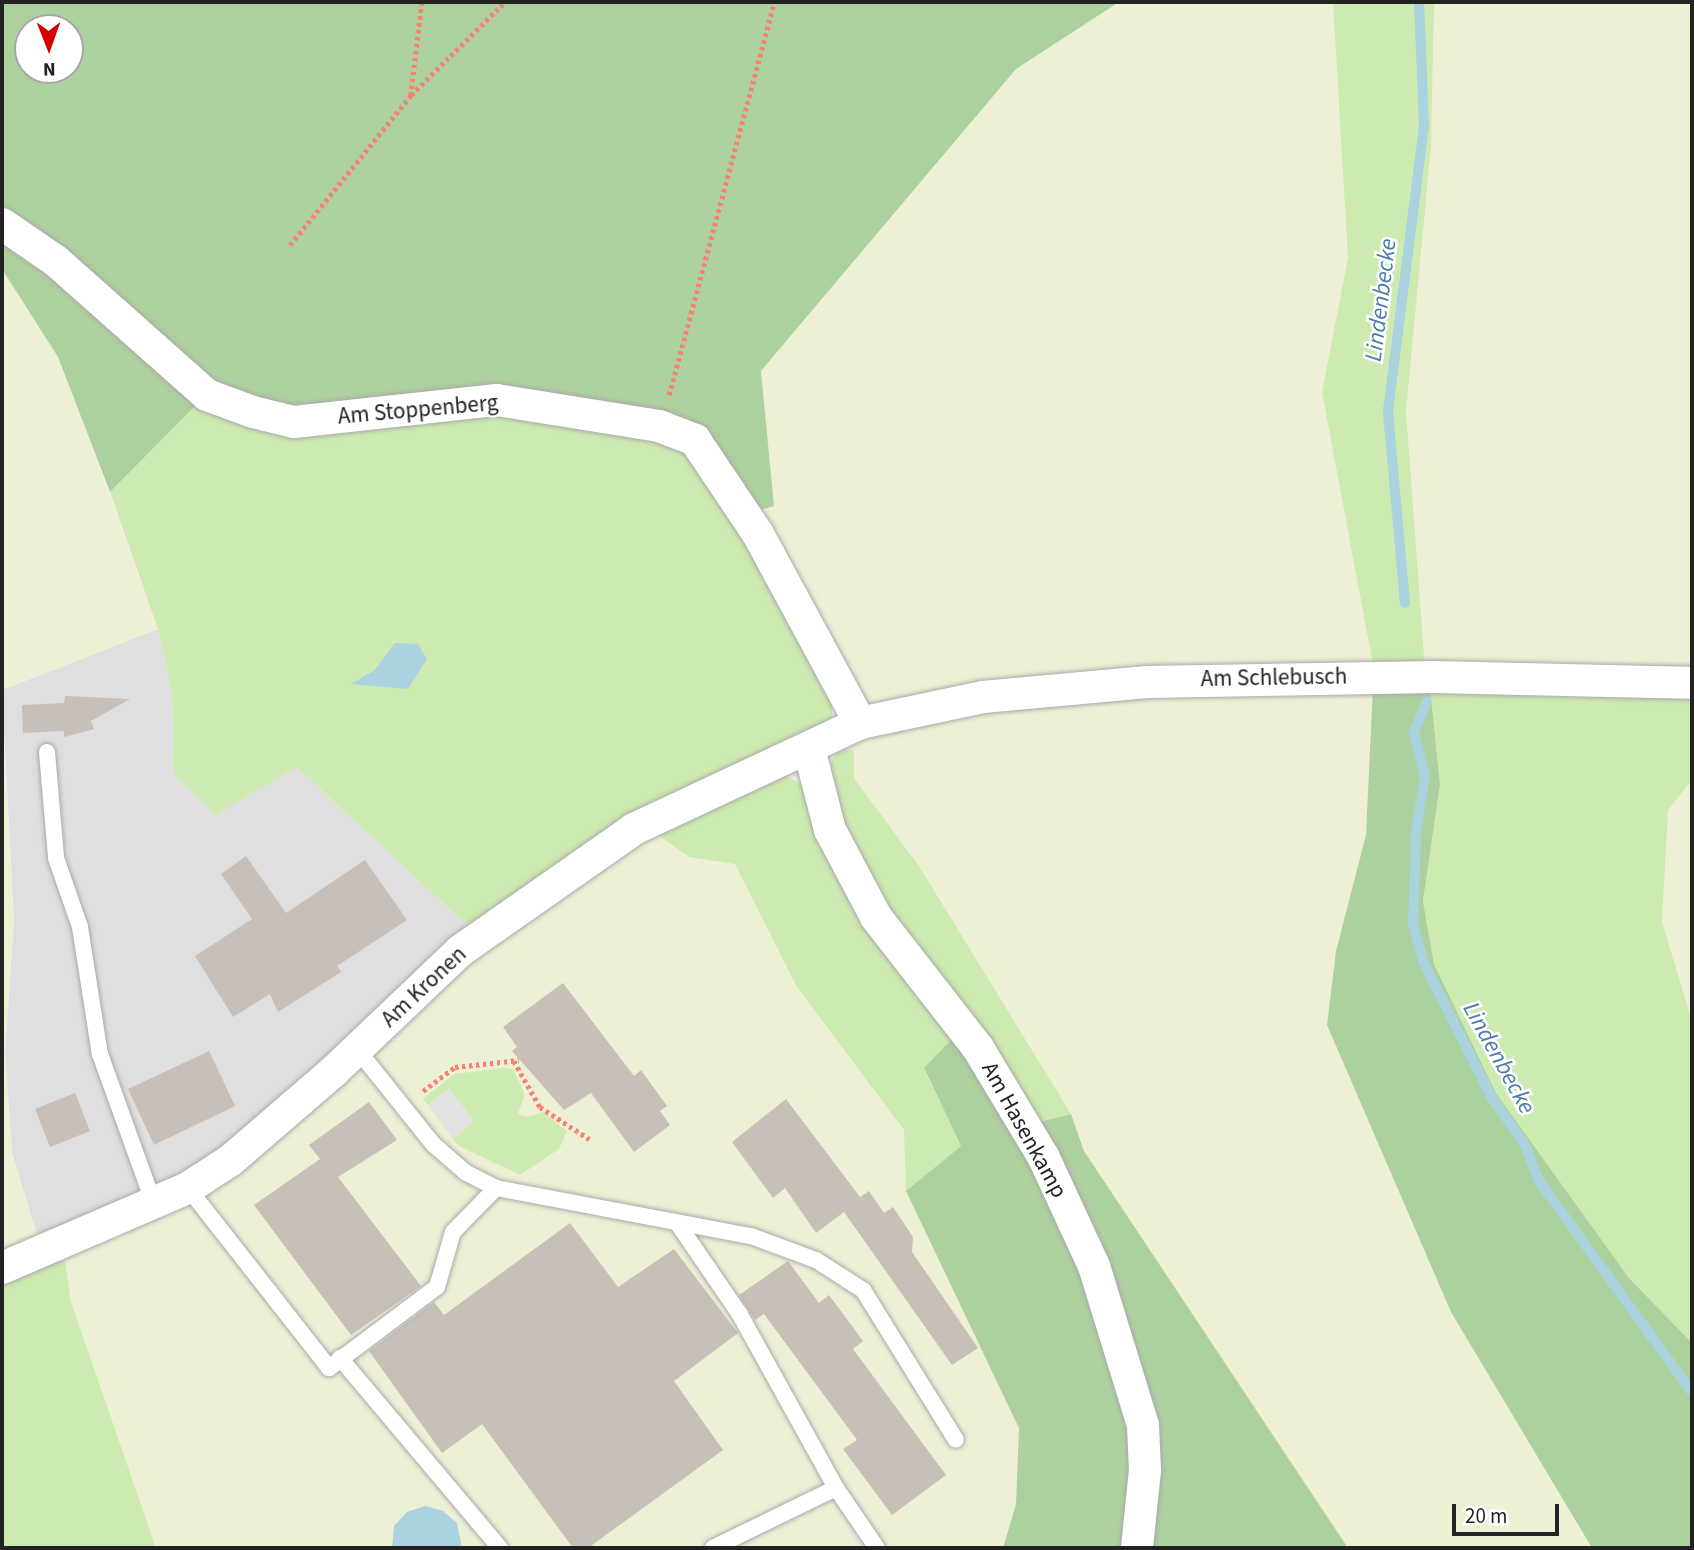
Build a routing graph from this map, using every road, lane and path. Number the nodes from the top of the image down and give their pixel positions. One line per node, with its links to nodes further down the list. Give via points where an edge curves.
1 (422, 2): 4 (path)
2 (505, 2): 4 (path)
3 (774, 2): 7 (path, via 744,132)
4 (411, 95): 6 (path)
5 (2, 224): 7 (street, Am Stoppenberg, via 56,261 207,396 253,412 294,422 497,400)
6 (290, 245)
7 (659, 426): 9 (street, Am Stoppenberg, via 695,440 715,465)
8 (1692, 683): 9 (street, Am Schlebusch, via 1434,677 1160,681 1006,694)
9 (860, 723): 10 (street, Am Kronen)
10 (808, 749): 12 (street, Am Kronen, via 760,766 634,829 460,951); 26 (street, Am Hasenkamp, via 830,830 876,917 978,1048 1044,1158 1094,1266 1143,1424 1145,1470)
11 (47, 752): 17 (lane, via 56,858 80,927 100,1055)
12 (357, 1049): 13 (lane); 15 (street, Am Kronen, via 231,1160)
13 (402, 1106): 14 (path, via 455,1067 517,1061 540,1107); 16 (lane, via 433,1144)
14 (589, 1139)
15 (188, 1188): 17 (street, Am Kronen); 20 (lane, via 329,1368)
16 (496, 1188): 18 (lane); 20 (lane, via 453,1231 437,1287)
17 (154, 1204): 19 (street, Am Kronen)
18 (678, 1224): 21 (lane, via 751,1236 816,1260 863,1290); 22 (lane, via 746,1325)
19 (2, 1268)
20 (340, 1358): 23 (lane)
21 (956, 1440)
22 (836, 1488): 24 (lane); 25 (lane)
23 (500, 1548)
24 (713, 1548)
25 (877, 1548)
26 (1137, 1548)

